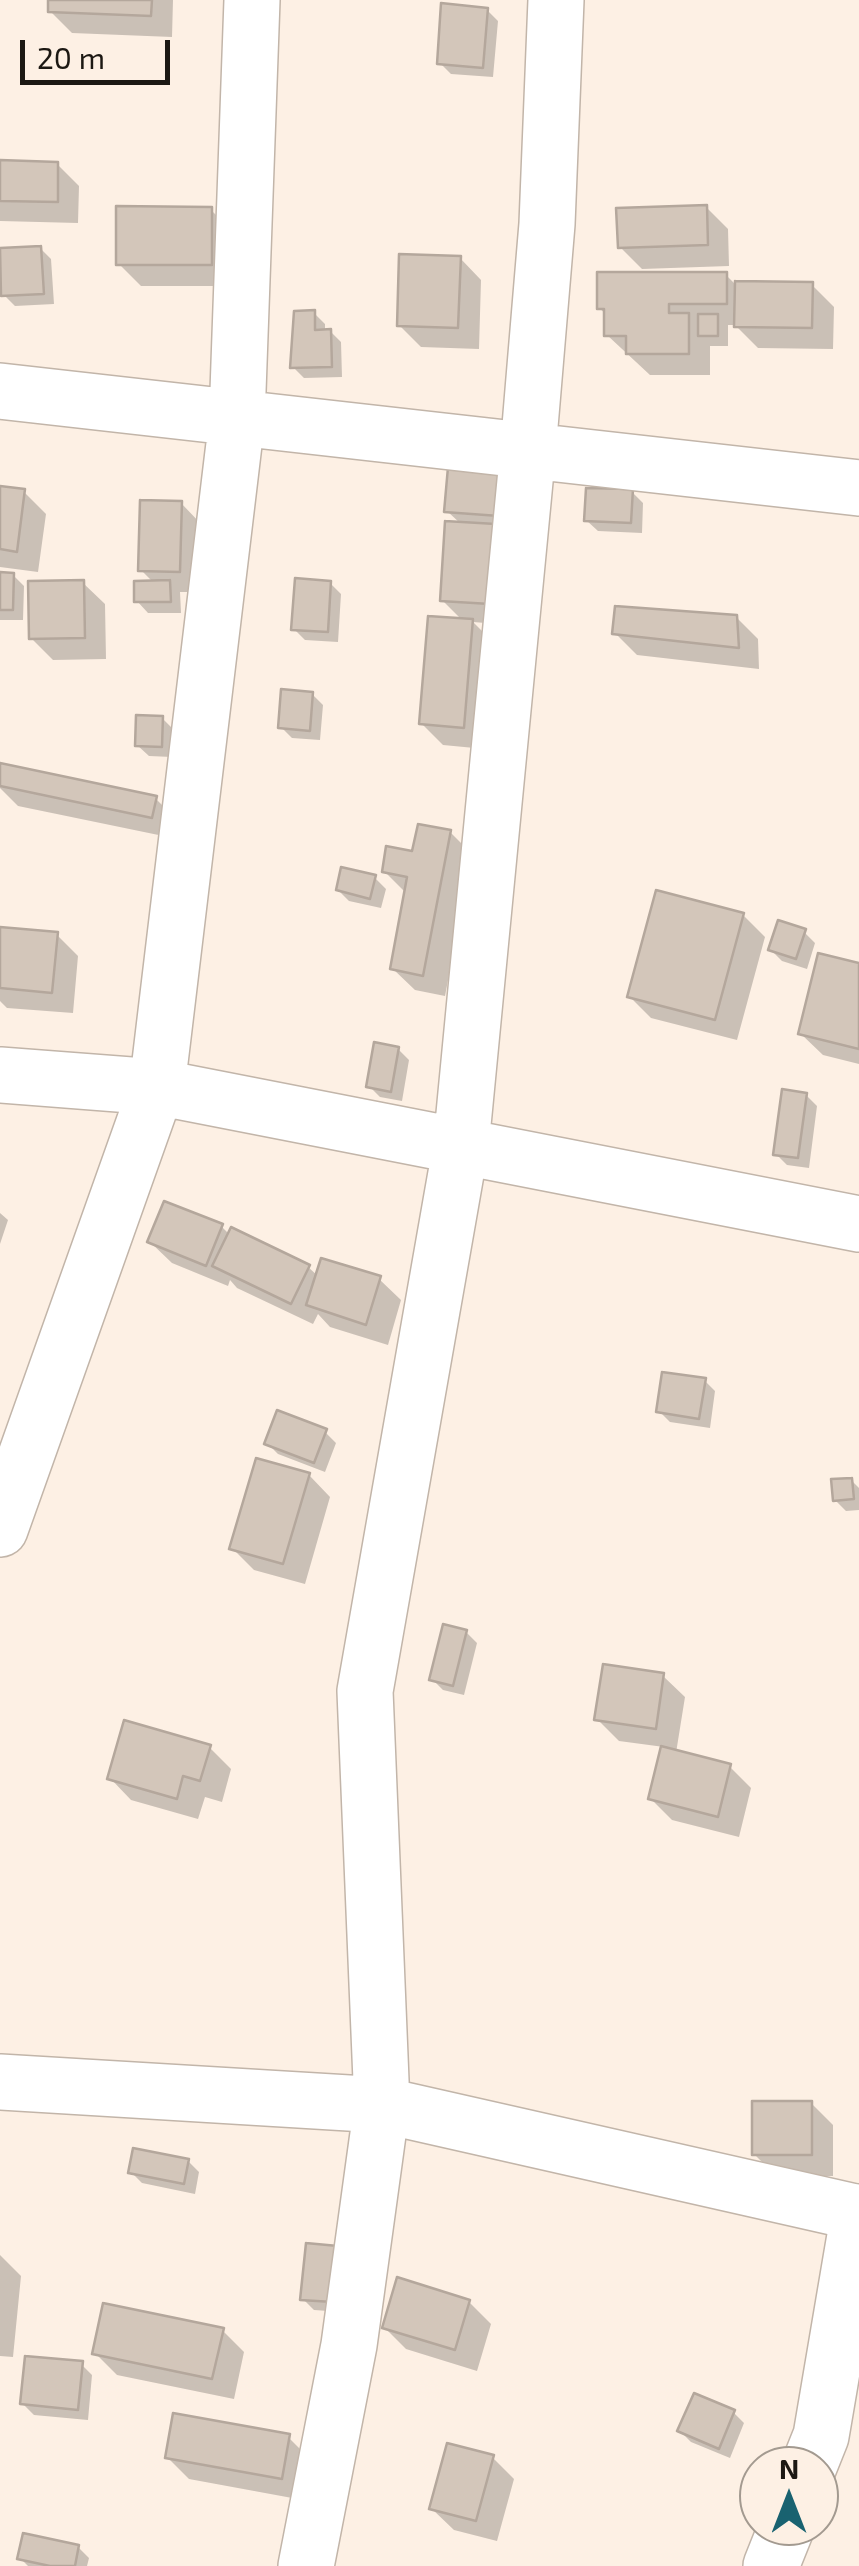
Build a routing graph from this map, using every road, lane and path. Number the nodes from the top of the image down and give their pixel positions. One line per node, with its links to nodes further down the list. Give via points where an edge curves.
1 (252, 0): 4 (street)
2 (556, 0): 5 (street)
3 (0, 391): 4 (street)
4 (237, 419): 5 (street); 8 (street)
5 (528, 450): 6 (street); 9 (street)
6 (859, 488)
7 (0, 1074): 8 (street)
8 (157, 1087): 9 (street); 11 (street)
9 (461, 1145): 10 (street); 13 (street, via 365,1691)
10 (859, 1224)
11 (0, 1529)
12 (0, 2082): 13 (street)
13 (382, 2105): 14 (street); 16 (street, via 348,2344)
14 (859, 2213): 15 (street)
15 (831, 2446)
16 (306, 2566)

